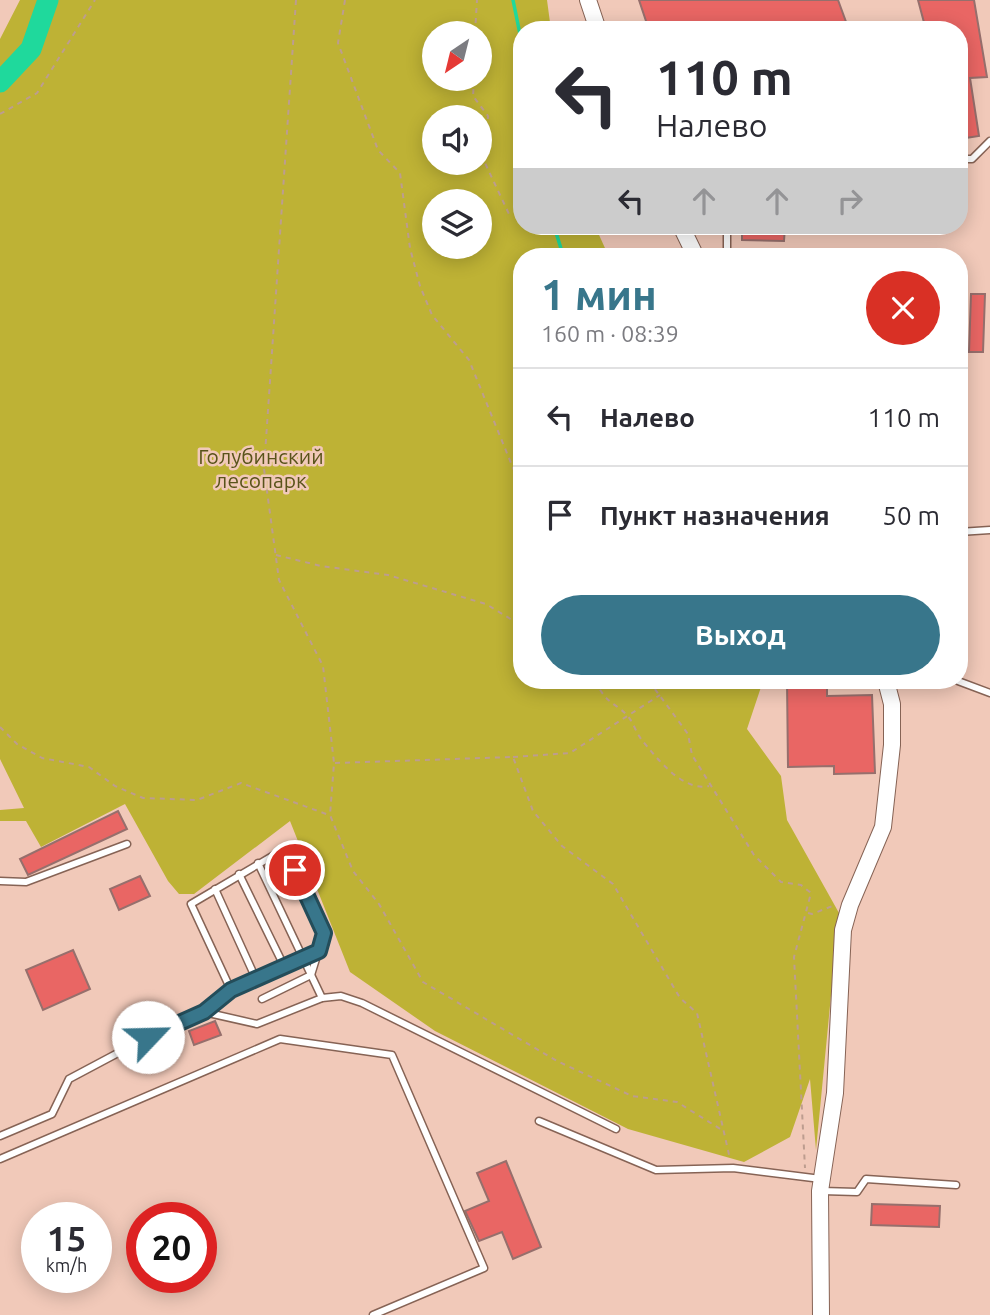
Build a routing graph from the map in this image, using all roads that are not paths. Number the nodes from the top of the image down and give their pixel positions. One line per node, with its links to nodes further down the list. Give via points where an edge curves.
1 (589, 0): 2 (street)
2 (595, 21)
3 (990, 141): 4 (lane)
4 (968, 159)
5 (990, 530): 6 (lane)
6 (968, 531)
7 (968, 685): 9 (lane)
8 (888, 689): 28 (street, via 892,745 883,827 843,930 835,1093)
9 (990, 693)
10 (127, 844): 13 (lane, via 26,882)
11 (258, 863): 12 (lane); 15 (lane, via 286,848 324,933); 16 (lane)
12 (239, 874): 14 (lane); 17 (lane)
13 (0, 881)
14 (215, 889): 19 (lane); 20 (lane, via 191,904)
15 (319, 951): 16 (lane); 18 (lane)
16 (303, 958): 17 (lane); 18 (lane)
17 (284, 966): 19 (lane)
18 (311, 975): 21 (lane); 22 (lane)
19 (256, 979): 20 (lane)
20 (231, 990): 23 (lane)
21 (323, 998): 23 (lane, via 257,1024); 25 (lane, via 341,996 362,1003)
22 (262, 999)
23 (204, 1012): 26 (lane, via 69,1079 52,1114)
24 (539, 1121): 28 (lane, via 656,1170 733,1168)
25 (616, 1129)
26 (0, 1136)
27 (0, 1159): 30 (lane, via 280,1039 392,1055 484,1268)
28 (816, 1182): 29 (lane, via 857,1192 866,1180); 31 (street)
29 (956, 1185)
30 (373, 1315)
31 (821, 1315)

